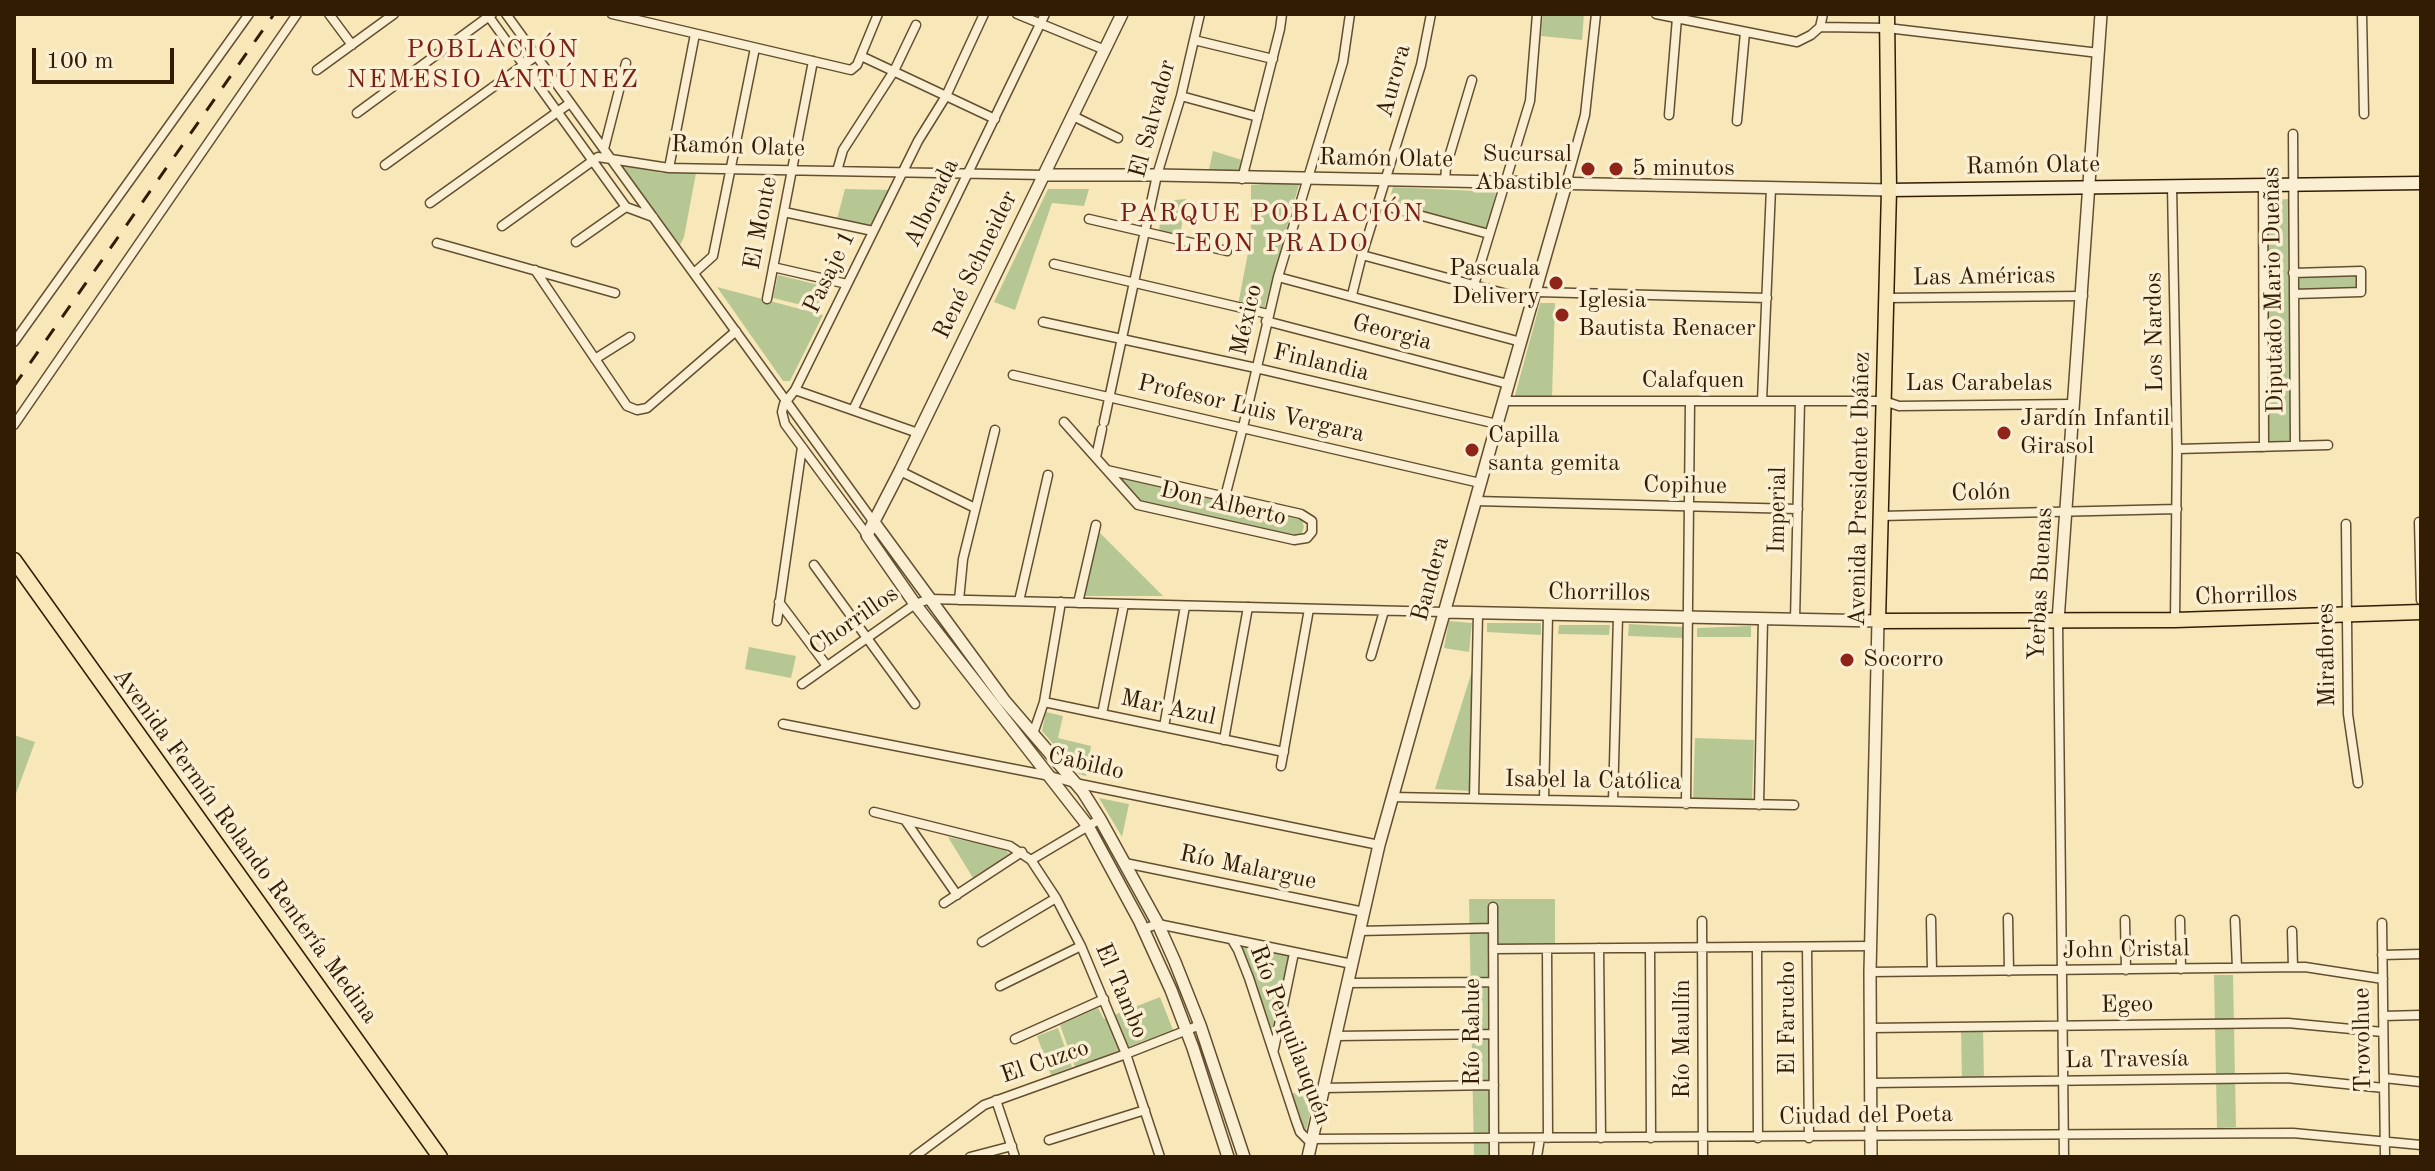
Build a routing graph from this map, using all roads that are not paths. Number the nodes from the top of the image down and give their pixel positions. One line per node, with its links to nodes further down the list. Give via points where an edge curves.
1 (249, 14): 118 (street)
2 (297, 14): 136 (street)
3 (329, 14): 30 (street)
4 (394, 14): 30 (street)
5 (506, 14): 34 (street)
6 (612, 14): 28 (street)
7 (878, 14): 35 (street)
8 (984, 14): 43 (street, Pasaje 1)
9 (1017, 14): 22 (street)
10 (1122, 14): 32 (street, René Schneider)
11 (1200, 14): 29 (street, El Salvador)
12 (1282, 14): 36 (street)
13 (1350, 14): 69 (street, México, via 1343,62)
14 (1431, 14): 70 (street, Aurora)
15 (1537, 14): 72 (street, via 1530,101)
16 (1596, 14): 74 (street, Bandera, via 1585,115)
17 (1656, 14): 23 (street)
18 (1823, 14): 26 (street)
19 (2101, 14): 33 (street, Yerbas Buenas)
20 (2362, 14): 48 (street)
21 (489, 15): 39 (street); 47 (street)
22 (1043, 18): 32 (street); 52 (street, Alborada)
23 (1677, 18): 27 (street); 49 (street)
24 (1887, 21): 26 (street); 33 (street); 81 (main road, Avenida Presidente Ibáñez)
25 (916, 25): 41 (street)
26 (1820, 27): 27 (street, via 1797,42)
27 (1745, 32): 53 (street)
28 (695, 34): 31 (street); 60 (street)
29 (1194, 40): 36 (street); 44 (street, El Salvador)
30 (352, 45): 40 (street)
31 (755, 48): 37 (street); 61 (street)
32 (1105, 50): 50 (street, René Schneider)
33 (2099, 53): 78 (street, Yerbas Buenas)
34 (536, 56): 39 (street); 45 (street)
35 (861, 56): 37 (street, via 851,70); 41 (street)
36 (1273, 59): 51 (street)
37 (813, 61): 62 (street, El Monte)
38 (626, 63): 56 (street)
39 (523, 65): 46 (street); 59 (street)
40 (317, 70)
41 (894, 71): 43 (street); 63 (street, via 843,150)
42 (1472, 80): 71 (street)
43 (946, 96): 52 (street); 64 (street, Pasaje 1)
44 (1181, 96): 51 (street); 67 (street, El Salvador)
45 (570, 103): 46 (street); 56 (street)
46 (557, 112): 58 (street); 82 (street)
47 (357, 113)
48 (2364, 114)
49 (1669, 115)
50 (1073, 116): 55 (street); 66 (street, René Schneider)
51 (1258, 117): 68 (street)
52 (995, 119): 65 (street, Alborada)
53 (1737, 121)
54 (2293, 134): 76 (street, Diputado Mario Dueñas)
55 (1118, 138)
56 (604, 149): 57 (street)
57 (611, 159): 58 (street, Ramón Olate); 60 (street, Ramón Olate); 80 (street)
58 (592, 161): 83 (street); 88 (street)
59 (385, 165)
60 (669, 168): 61 (street, Ramón Olate)
61 (730, 169): 62 (street, Ramón Olate); 99 (street, via 713,256)
62 (792, 171): 63 (street, Ramón Olate); 85 (street, El Monte)
63 (837, 171): 64 (street, Ramón Olate)
64 (902, 173): 65 (street, Ramón Olate); 89 (street, Pasaje 1)
65 (969, 174): 66 (street, Ramón Olate); 133 (street, Alborada)
66 (1044, 175): 67 (street, Ramón Olate); 139 (street, René Schneider)
67 (1157, 175): 68 (street, Ramón Olate); 90 (street, El Salvador)
68 (1242, 179): 69 (street, Ramón Olate)
69 (1306, 180): 70 (street, Ramón Olate); 101 (street, México)
70 (1386, 181): 71 (street, Ramón Olate); 84 (street, Aurora)
71 (1445, 182): 72 (street, Ramón Olate)
72 (1503, 183): 74 (street, Ramón Olate); 91 (street)
73 (2421, 183): 76 (main road, Ramón Olate)
74 (1566, 184): 79 (street, Ramón Olate); 109 (street, Bandera)
75 (2263, 185): 76 (main road, Ramón Olate); 77 (main road, Ramón Olate); 143 (street, Diputado Mario Dueñas)
76 (2292, 185): 100 (street, Diputado Mario Dueñas)
77 (2172, 186): 78 (main road, Ramón Olate); 144 (street, Los Nardos)
78 (2090, 187): 81 (main road, Ramón Olate); 108 (street, Yerbas Buenas)
79 (1771, 188): 81 (street, Ramón Olate); 110 (street)
80 (633, 189): 83 (street); 86 (street)
81 (1889, 190): 111 (main road, Avenida Presidente Ibáñez)
82 (430, 203)
83 (623, 203): 86 (street); 92 (street)
84 (1378, 204): 91 (street); 95 (street, Aurora)
85 (784, 212): 89 (street); 97 (street, El Monte)
86 (653, 218): 99 (street)
87 (1089, 219): 90 (street)
88 (502, 226)
89 (873, 231): 102 (street, Pasaje 1)
90 (1145, 231): 94 (street); 103 (street, El Salvador)
91 (1489, 234): 104 (street)
92 (576, 242)
93 (437, 243): 98 (street)
94 (1227, 251)
95 (1362, 255): 104 (street); 107 (street, Aurora)
96 (1054, 264): 103 (street, Georgia)
97 (773, 267): 102 (street); 112 (street, El Monte)
98 (535, 270): 105 (street); 120 (street)
99 (694, 273): 115 (street)
100 (2293, 273): 106 (street, Diputado Mario Dueñas); 106 (street, via 2361,271 2361,292)
101 (1278, 277): 107 (street); 113 (street, México)
102 (847, 284): 124 (street, Pasaje 1)
103 (1133, 284): 113 (street, Georgia); 117 (street, El Salvador)
104 (1474, 285): 109 (street)
105 (615, 293)
106 (2294, 294): 141 (street, Diputado Mario Dueñas)
107 (1352, 295): 119 (street)
108 (2083, 296): 111 (street, Las Américas); 132 (street, Yerbas Buenas)
109 (1535, 297): 110 (street); 119 (street, Bandera)
110 (1767, 298): 129 (street)
111 (1886, 298): 131 (main road, Avenida Presidente Ibáñez)
112 (767, 299)
113 (1267, 317): 121 (street, México); 123 (street, Georgia)
114 (1043, 322): 117 (street, Finlandia)
115 (736, 331): 120 (street, via 647,408 637,410 627,406); 126 (street)
116 (630, 337): 120 (street)
117 (1121, 340): 121 (street, Finlandia); 125 (street, El Salvador)
118 (14, 342)
119 (1521, 342): 123 (street, Bandera)
120 (595, 359)
121 (1256, 368): 135 (street, Finlandia); 137 (street, México)
122 (1013, 375): 125 (street, Profesor Luis Vergara)
123 (1508, 384): 127 (street, Bandera)
124 (795, 390): 126 (street, Pasaje 1); 133 (street)
125 (1109, 396): 137 (street, Profesor Luis Vergara); 145 (street, El Salvador)
126 (786, 400): 142 (street, via 783,420); 158 (street)
127 (1503, 401): 128 (street, Calafquen); 135 (street, Bandera)
128 (1690, 401): 129 (street, Calafquen); 152 (street)
129 (1762, 401): 130 (street, Calafquen)
130 (1800, 401): 131 (street, Calafquen); 154 (street, Imperial)
131 (1884, 401): 132 (street, Las Carabelas, via 1899,406); 157 (main road, Avenida Presidente Ibáñez)
132 (2074, 404): 156 (street, Yerbas Buenas)
133 (853, 410): 139 (street)
134 (1064, 422): 145 (street, Don Alberto)
135 (1497, 424): 149 (street, Bandera)
136 (14, 425)
137 (1243, 427): 149 (street, Profesor Luis Vergara); 150 (street, México)
138 (995, 430): 153 (street)
139 (918, 433): 147 (street, René Schneider)
140 (2328, 445): 141 (street)
141 (2295, 446): 143 (street)
142 (802, 447): 162 (street); 169 (street)
143 (2264, 447): 144 (street)
144 (2177, 449): 155 (street, Los Nardos)
145 (1096, 457): 146 (street, Don Alberto)
146 (1107, 470): 150 (street); 150 (street, Don Alberto, via 1138,505 1294,540 1312,532 1312,521 1301,514)
147 (900, 471): 153 (street); 158 (street, René Schneider)
148 (1048, 475): 168 (street)
149 (1480, 483): 151 (street, Bandera)
150 (1225, 497)
151 (1475, 501): 152 (street, Copihue); 178 (street, Bandera)
152 (1689, 507): 154 (street, Copihue); 184 (street)
153 (975, 508): 166 (street)
154 (1798, 509): 186 (street, Imperial)
155 (2177, 509): 156 (street, Colón); 187 (street, Los Nardos)
156 (2066, 511): 157 (street, Colón); 190 (street, Yerbas Buenas)
157 (1881, 516): 189 (main road, Avenida Presidente Ibáñez)
158 (873, 521): 162 (street, René Schneider); 165 (street)
159 (2419, 522): 167 (street)
160 (2346, 524): 182 (street, Miraflores)
161 (1096, 525): 171 (street)
162 (867, 535): 172 (street)
163 (14, 560): 302 (main road, Avenida Fermín Rolando Rentería Medina)
164 (814, 565): 191 (street)
165 (930, 599): 166 (street, Chorrillos); 172 (street, Chorrillos); 200 (street)
166 (959, 600): 168 (street, Chorrillos)
167 (2421, 600)
168 (1019, 601): 170 (street, Chorrillos)
169 (779, 602): 188 (street); 193 (street)
170 (1061, 602): 171 (street, Chorrillos); 195 (street)
171 (1078, 603): 173 (street, Chorrillos)
172 (915, 604): 191 (street, Chorrillos); 204 (street)
173 (1124, 604): 174 (street, Chorrillos); 197 (street)
174 (1185, 606): 175 (street, Chorrillos); 199 (street)
175 (1248, 607): 176 (street, Chorrillos); 201 (street)
176 (1309, 609): 177 (street, Chorrillos); 202 (street)
177 (1384, 611): 178 (street, Chorrillos); 192 (street)
178 (1444, 612): 180 (street, Chorrillos); 207 (street, Bandera)
179 (2421, 612): 182 (main road, Chorrillos)
180 (1478, 613): 181 (street, Chorrillos); 208 (street)
181 (1548, 614): 183 (street, Chorrillos); 209 (street)
182 (2347, 615): 187 (main road, Chorrillos); 206 (street, Miraflores, via 2348,714)
183 (1618, 616): 184 (street, Chorrillos); 210 (street)
184 (1688, 617): 185 (street, Chorrillos); 211 (street)
185 (1763, 619): 186 (street, Chorrillos); 212 (street)
186 (1795, 620): 189 (street, Chorrillos)
187 (2175, 620): 190 (main road, Chorrillos)
188 (777, 621)
189 (1878, 621): 190 (main road, Chorrillos); 242 (street, Avenida Presidente Ibáñez)
190 (2058, 621): 260 (street, Yerbas Buenas)
191 (867, 638): 193 (street, Chorrillos); 196 (street)
192 (1371, 656)
193 (827, 666): 194 (street, Chorrillos)
194 (802, 684)
195 (1044, 702): 197 (street, Mar Azul); 200 (street)
196 (915, 704)
197 (1102, 714): 199 (street, Mar Azul)
198 (783, 724): 204 (street, Cabildo)
199 (1164, 727): 201 (street, Mar Azul)
200 (1033, 734): 205 (street)
201 (1224, 740): 202 (street, Mar Azul)
202 (1284, 752): 203 (street)
203 (1281, 766)
204 (1050, 776): 205 (street, Cabildo); 217 (street)
205 (1075, 783): 215 (street); 218 (street, Cabildo)
206 (2358, 783)
207 (1392, 797): 208 (street, Isabel la Católica); 218 (street, Bandera)
208 (1474, 798): 209 (street, Isabel la Católica)
209 (1544, 800): 210 (street, Isabel la Católica)
210 (1613, 801): 211 (street, Isabel la Católica)
211 (1686, 804): 212 (street, Isabel la Católica)
212 (1759, 805): 213 (street, Isabel la Católica)
213 (1794, 805)
214 (874, 812): 216 (street)
215 (1100, 819): 217 (street); 221 (street)
216 (904, 820): 219 (street); 222 (street)
217 (1088, 826): 220 (street); 236 (street)
218 (1379, 845): 226 (street, Bandera)
219 (1022, 852): 220 (street, El Tambo); 222 (street)
220 (1031, 860): 223 (street, El Tambo)
221 (1125, 863): 226 (street, Río Malargue); 234 (street)
222 (957, 895): 224 (street)
223 (1056, 898): 240 (street); 241 (street, El Tambo)
224 (944, 903)
225 (1493, 907): 235 (street, Río Rahue)
226 (1364, 912): 237 (street, Bandera)
227 (2008, 918): 259 (street)
228 (1931, 919): 258 (street)
229 (2125, 920): 257 (street)
230 (2180, 920): 256 (street)
231 (2235, 920): 255 (street)
232 (1702, 921): 243 (street, Río Maullín)
233 (2382, 923): 252 (street, Trovolhue)
234 (1158, 924): 236 (street); 239 (street); 269 (street)
235 (1493, 928): 237 (street); 248 (street, Río Rahue)
236 (1143, 929): 272 (street)
237 (1359, 931): 253 (street, Bandera)
238 (2292, 931): 254 (street)
239 (1232, 940): 250 (street); 277 (street, Río Perquilauquén)
240 (982, 942)
241 (1081, 946): 265 (street); 266 (street, El Tambo)
242 (1871, 946): 245 (street); 261 (street, Avenida Presidente Ibáñez)
243 (1702, 947): 244 (street); 247 (street); 294 (street, Río Maullín)
244 (1757, 947): 245 (street); 295 (street)
245 (1807, 947): 296 (street, El Farucho)
246 (1599, 948): 247 (street); 249 (street); 292 (street)
247 (1650, 948): 293 (street)
248 (1493, 949): 249 (street); 263 (street, Río Rahue)
249 (1547, 949): 291 (street)
250 (1294, 953): 253 (street); 277 (street)
251 (2421, 954): 252 (street)
252 (2382, 955): 262 (street, Trovolhue)
253 (1352, 964): 264 (street, Bandera)
254 (2293, 967): 255 (street, John Cristal); 262 (street, John Cristal)
255 (2237, 968): 256 (street, John Cristal)
256 (2181, 969): 257 (street, John Cristal)
257 (2126, 970): 260 (street, John Cristal)
258 (1932, 971): 259 (street, John Cristal); 261 (street, John Cristal)
259 (2009, 971): 260 (street, John Cristal)
260 (2062, 971): 270 (street, Yerbas Buenas)
261 (1870, 972): 271 (street, Avenida Presidente Ibáñez)
262 (2383, 979): 268 (street, Trovolhue)
263 (1493, 982): 264 (street); 274 (street, Río Rahue)
264 (1347, 983): 275 (street, Bandera)
265 (1000, 986)
266 (1104, 999): 276 (street); 278 (street, El Tambo)
267 (2421, 1015): 268 (street)
268 (2383, 1016): 273 (street, Trovolhue)
269 (1200, 1025): 272 (street, El Cuzco); 308 (street)
270 (2062, 1027): 271 (street, Egeo); 273 (street, Egeo, via 2288,1023); 280 (street, Yerbas Buenas)
271 (1870, 1028): 282 (street, Avenida Presidente Ibáñez)
272 (1187, 1030): 278 (street, El Cuzco); 307 (street)
273 (2383, 1032): 279 (street, Trovolhue)
274 (1493, 1034): 275 (street); 283 (street, Río Rahue)
275 (1336, 1036): 284 (street, Bandera)
276 (1015, 1039)
277 (1274, 1050): 299 (street, Río Perquilauquén, via 1300,1132)
278 (1126, 1054): 286 (street, El Cuzco); 287 (street, El Tambo)
279 (2384, 1078): 281 (street); 285 (street, Trovolhue)
280 (2063, 1080): 282 (street, La Travesía); 285 (street, La Travesía, via 2287,1078); 288 (street, Yerbas Buenas)
281 (2421, 1082)
282 (1871, 1083): 289 (street, Avenida Presidente Ibáñez)
283 (1494, 1085): 284 (street); 290 (street, Río Rahue)
284 (1323, 1088): 299 (street, Bandera)
285 (2384, 1088): 298 (street, Trovolhue)
286 (996, 1100): 301 (street); 303 (street, El Cuzco)
287 (1145, 1110): 297 (street); 306 (street, El Tambo)
288 (2063, 1133): 289 (street, Ciudad del Poeta); 298 (street, Ciudad del Poeta, via 2308,1133); 314 (street, Yerbas Buenas)
289 (1871, 1136): 296 (street, Ciudad del Poeta); 313 (street, Avenida Presidente Ibáñez)
290 (1494, 1138): 291 (street, Ciudad del Poeta); 299 (street, Ciudad del Poeta); 310 (street, Río Rahue)
291 (1544, 1138): 292 (street, Ciudad del Poeta); 311 (street)
292 (1601, 1138): 293 (street, Ciudad del Poeta)
293 (1651, 1138): 294 (street, Ciudad del Poeta)
294 (1703, 1138): 295 (street, Ciudad del Poeta); 312 (street, Río Maullín)
295 (1758, 1138): 296 (street, Ciudad del Poeta)
296 (1809, 1138)
297 (1049, 1140)
298 (2384, 1140): 300 (street, Ciudad del Poeta); 315 (street, Trovolhue)
299 (1311, 1141): 309 (street, Bandera)
300 (2421, 1145)
301 (1012, 1146): 304 (street); 305 (street)
302 (440, 1157)
303 (914, 1157)
304 (970, 1157)
305 (1015, 1157)
306 (1160, 1157)
307 (1228, 1157)
308 (1244, 1157)
309 (1308, 1157)
310 (1494, 1157)
311 (1537, 1157)
312 (1703, 1157)
313 (1871, 1157)
314 (2064, 1157)
315 (2385, 1157)

